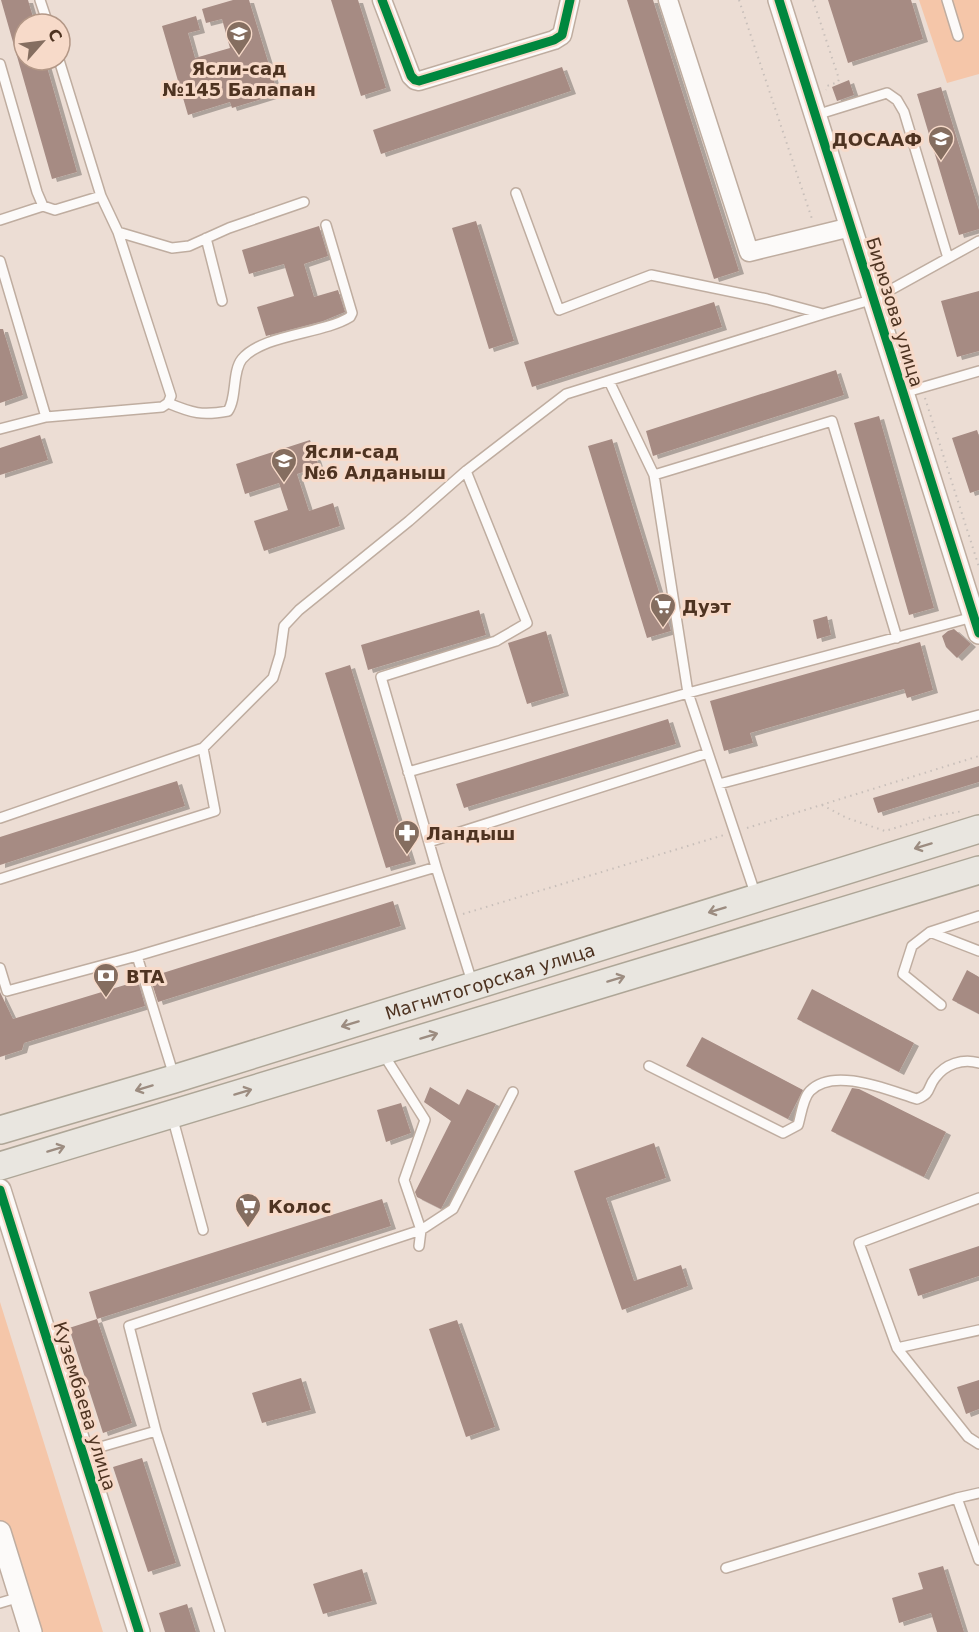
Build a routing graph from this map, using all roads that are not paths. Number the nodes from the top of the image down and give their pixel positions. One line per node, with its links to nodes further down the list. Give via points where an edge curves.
1 (382, 0): 2 (street, via 411,76 419,81 554,40 562,35)
2 (570, 0)
3 (668, 0): 16 (street, via 749,252)
4 (779, 0): 9 (street, Бирюзова улица)
5 (947, 0): 6 (lane)
6 (958, 36)
7 (0, 64): 13 (lane)
8 (63, 72): 11 (lane)
9 (816, 115): 16 (street, Бирюзова улица); 20 (lane, via 887,93 897,100)
10 (516, 193): 24 (lane, via 559,310 651,275)
11 (101, 196): 13 (lane, via 55,210); 17 (lane)
12 (304, 202): 18 (lane)
13 (43, 206): 14 (lane)
14 (0, 220)
15 (326, 225): 28 (lane, via 350,317 256,348 241,359 228,411 192,413)
16 (851, 227): 22 (street, Бирюзова улица)
17 (118, 232): 18 (lane, via 172,248); 28 (lane, via 171,396)
18 (206, 238): 23 (lane)
19 (979, 241): 20 (lane)
20 (948, 258): 22 (lane)
21 (0, 261): 29 (lane)
22 (874, 299): 24 (lane); 27 (street, Бирюзова улица)
23 (222, 301)
24 (823, 314): 26 (lane)
25 (979, 371): 27 (lane)
26 (609, 381): 31 (lane, via 566,394); 32 (lane)
27 (903, 393): 33 (street, Бирюзова улица)
28 (168, 403): 29 (lane, via 162,407)
29 (46, 417): 30 (lane)
30 (0, 429)
31 (465, 471): 37 (lane, via 299,610 284,626 273,678); 39 (lane, via 527,623 496,641 381,677)
32 (654, 475): 34 (lane, via 832,421); 35 (lane)
33 (976, 625): 34 (lane)
34 (897, 638): 35 (lane)
35 (688, 693): 38 (lane); 39 (lane)
36 (979, 715): 40 (lane)
37 (203, 747): 41 (lane); 46 (lane, via 215,811)
38 (708, 753): 40 (lane); 43 (lane)
39 (408, 772): 43 (lane)
40 (719, 784): 47 (lane)
41 (0, 818)
42 (975, 820): 47 (main road, Магнитогорская улица, one-way to 47)
43 (429, 842): 44 (lane)
44 (436, 867): 51 (lane); 53 (lane)
45 (979, 870): 55 (main road, Магнитогорская улица, one-way to 45)
46 (0, 879)
47 (757, 898): 53 (main road, Магнитогорская улица, one-way to 53)
48 (979, 916): 49 (lane)
49 (930, 932): 50 (lane); 54 (lane, via 912,946 903,974)
50 (979, 951)
51 (137, 956): 52 (lane, via 7,991); 58 (lane)
52 (0, 968)
53 (473, 986): 58 (main road, Магнитогорская улица, one-way to 58)
54 (941, 1005)
55 (381, 1050): 60 (main road, Магнитогорская улица, one-way to 55); 66 (lane, via 425,1120 404,1180)
56 (979, 1063): 57 (lane, via 952,1063 935,1078 929,1092 917,1099 856,1080 818,1085 808,1092 798,1125 783,1133)
57 (649, 1066)
58 (174, 1079): 61 (main road, Магнитогорская улица, one-way to 61)
59 (513, 1092): 66 (lane, via 453,1209)
60 (172, 1114): 62 (main road, Магнитогорская улица, one-way to 60); 65 (lane)
61 (0, 1130)
62 (0, 1166)
63 (0, 1190): 72 (street, Кузембаева улица)
64 (979, 1198): 69 (lane, via 859,1243)
65 (203, 1230)
66 (421, 1230): 67 (lane); 70 (lane, via 129,1326)
67 (419, 1246)
68 (979, 1330): 69 (lane)
69 (897, 1348): 71 (lane, via 968,1437)
70 (156, 1431): 72 (lane); 81 (lane)
71 (979, 1443)
72 (83, 1452): 80 (street, Кузембаева улица)
73 (979, 1493): 74 (lane)
74 (957, 1498): 76 (lane); 77 (lane)
75 (0, 1532): 78 (street)
76 (979, 1560)
77 (726, 1568)
78 (10, 1600): 79 (street)
79 (31, 1632)
80 (139, 1632)
81 (220, 1632)

